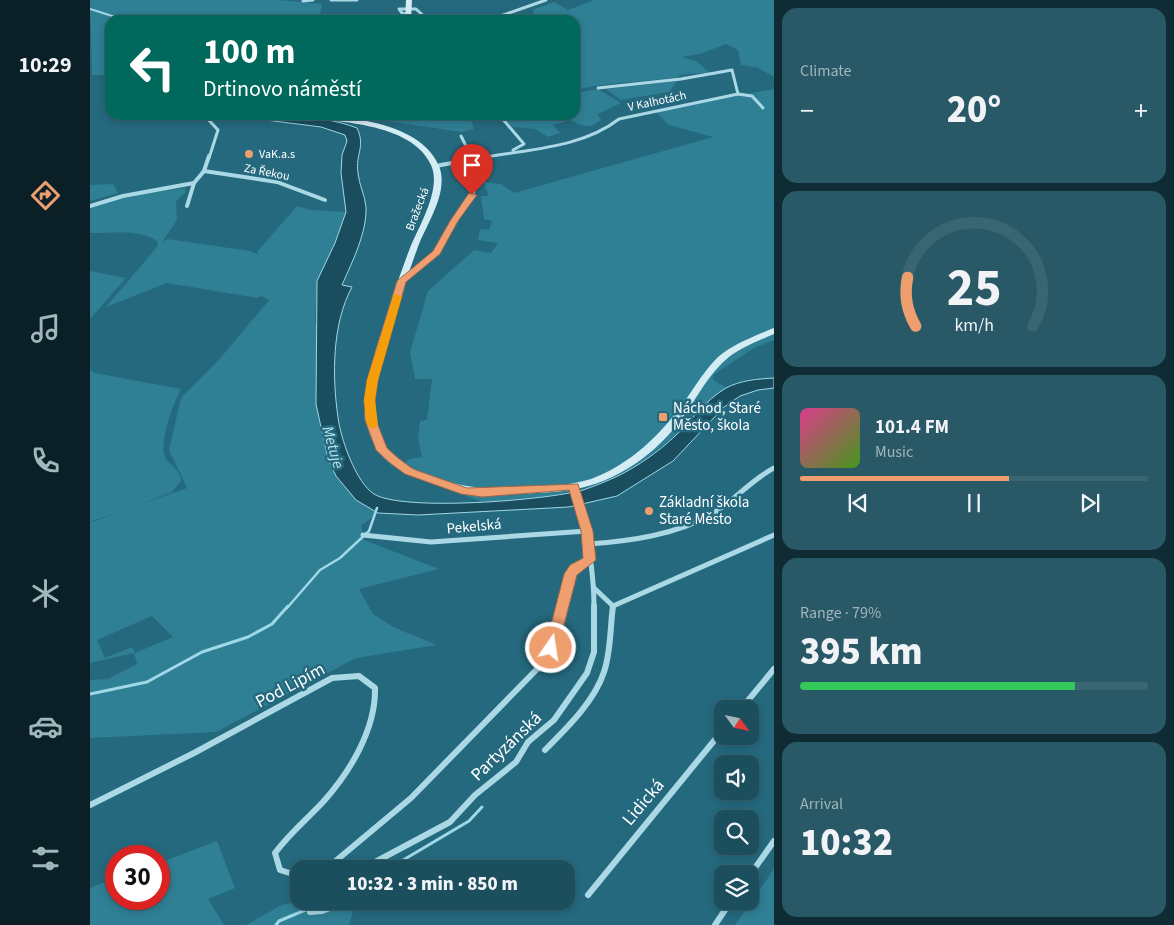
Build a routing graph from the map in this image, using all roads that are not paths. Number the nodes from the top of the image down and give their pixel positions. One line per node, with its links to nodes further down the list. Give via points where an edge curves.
1 (313, 0): 6 (street)
2 (331, 0): 3 (street)
3 (357, 0)
4 (409, 0): 7 (street)
5 (546, 0): 11 (street)
6 (303, 1)
7 (409, 7): 8 (street, via 399,9); 9 (street); 10 (street)
8 (406, 15)
9 (409, 15)
10 (424, 15)
11 (503, 15)
12 (598, 88): 13 (street, via 732,70)
13 (738, 94): 14 (street, via 752,96); 19 (street, V Kalhotách, via 619,119 606,129 579,140)
14 (763, 108)
15 (211, 120): 22 (street, via 218,130)
16 (339, 120): 21 (street, via 366,123 392,131 411,140)
17 (504, 120): 19 (street, via 524,144)
18 (461, 136): 20 (street, via 467,148)
19 (510, 151): 20 (street, V Kalhotách)
20 (481, 157): 21 (street, V Kalhotách); 27 (street, via 481,171 472,195 437,252)
21 (436, 166): 27 (street, Bražecká, via 438,190)
22 (204, 172): 23 (street); 24 (street, Za Řekou, via 277,182)
23 (194, 183): 25 (street, via 123,196); 26 (street)
24 (325, 200)
25 (90, 206)
26 (186, 206)
27 (402, 281): 30 (street, Bražecká, via 379,355 370,400 371,420 382,450 409,471 465,492)
28 (774, 332): 30 (street, Bražecká, via 741,345 723,358 656,446 616,471)
29 (774, 468): 34 (street, via 713,514 686,526)
30 (574, 488): 31 (street, Partyzánská)
31 (587, 531): 32 (street, Pekelská, via 431,542); 34 (street, Partyzánská)
32 (363, 535)
33 (774, 535): 37 (street)
34 (589, 544): 35 (street, Partyzánská)
35 (590, 560): 36 (street, Partyzánská); 44 (street, via 570,574 551,648 542,664 411,798)
36 (594, 588): 37 (street); 45 (street, Partyzánská, via 594,652 587,673 554,720 528,742 516,762 450,822)
37 (613, 606): 41 (street, Partyzánská, via 602,678 558,738)
38 (774, 669): 39 (street)
39 (748, 700)
40 (714, 741): 48 (street, Lidická)
41 (545, 750)
42 (90, 805): 47 (street, Pod Lipím, via 332,678 358,676 375,688 376,702 370,722 352,764 328,796 275,854 280,870)
43 (774, 841): 46 (street)
44 (337, 860)
45 (379, 860)
46 (757, 865)
47 (290, 873)
48 (588, 895)
49 (310, 910): 50 (street)
50 (327, 910)
51 (725, 910): 52 (street)
52 (715, 925)

